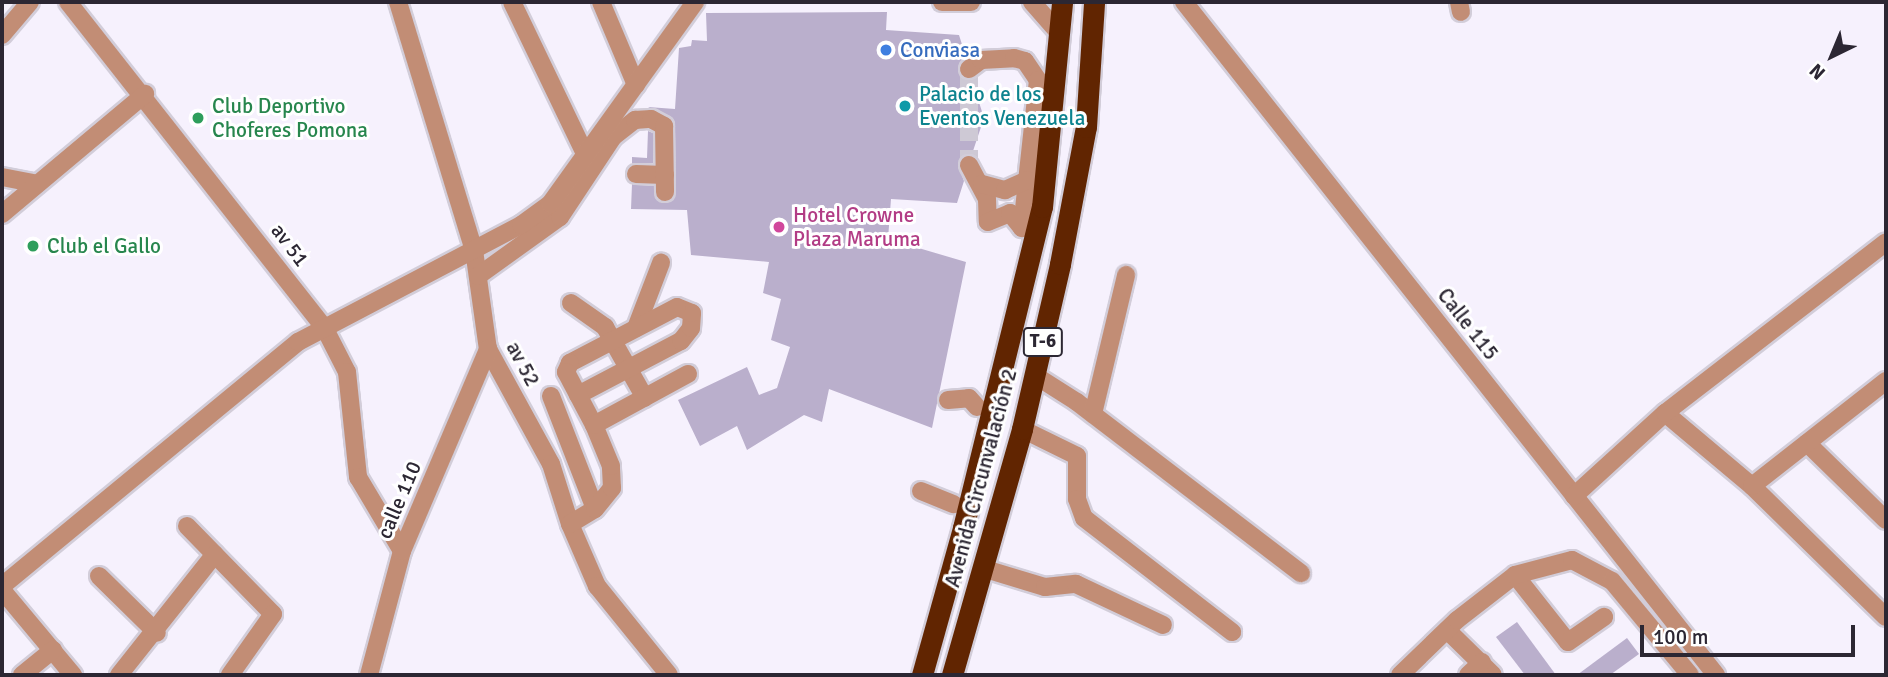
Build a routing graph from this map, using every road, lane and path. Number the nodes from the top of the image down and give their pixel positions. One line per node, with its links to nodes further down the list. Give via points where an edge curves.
1 (30, 2): 14 (street)
2 (68, 2): 17 (street, av 51)
3 (398, 2): 27 (street, av 52)
4 (512, 2): 18 (street)
5 (601, 2): 16 (street)
6 (942, 2): 7 (street)
7 (971, 2)
8 (1032, 2): 13 (street)
9 (1062, 2): 13 (highway, Avenida Circunvalación 2 / T-6)
10 (1094, 2): 38 (highway, Avenida Circunvalación 2 / T-6, via 1086,127)
11 (1184, 2): 52 (street, Calle 115)
12 (687, 6): 16 (street)
13 (1059, 33): 79 (highway, Avenida Circunvalación 2 / T-6, via 1042,207)
14 (2, 36)
15 (969, 69): 22 (street, via 981,60 1014,58 1034,69 1038,80)
16 (636, 85): 18 (street)
17 (145, 94): 23 (street); 33 (street, av 51)
18 (586, 156): 27 (street, via 550,204)
19 (969, 165): 24 (street)
20 (636, 174): 30 (street, via 665,183 664,126 644,119 624,126 560,217)
21 (2, 177): 23 (street)
22 (1027, 180): 24 (street, via 1005,190); 24 (street, via 1022,229 1010,213 1000,213 988,222)
23 (37, 184): 25 (street)
24 (982, 184)
25 (2, 214)
26 (1886, 242): 45 (street)
27 (474, 250): 30 (street, av 52); 33 (street)
28 (661, 263): 32 (street)
29 (1126, 275): 46 (street)
30 (478, 276): 35 (street, av 52)
31 (571, 303): 34 (street, via 591,314)
32 (636, 328): 34 (street); 36 (street, via 677,307 692,313 691,328 681,341)
33 (325, 329): 58 (street, av 51, via 347,372 358,477); 64 (street, via 298,342)
34 (614, 340): 36 (street); 41 (street, via 567,367)
35 (488, 349): 56 (street, av 52, via 551,464); 58 (street, calle 110)
36 (630, 371): 41 (street); 43 (street)
37 (688, 374): 43 (street)
38 (1035, 376): 46 (street); 48 (highway, Avenida Circunvalación 2 / T-6)
39 (1886, 381): 49 (street)
40 (951, 392): 44 (street)
41 (578, 395): 47 (street)
42 (551, 397): 54 (street)
43 (645, 398): 47 (street)
44 (979, 398)
45 (1665, 413): 50 (street); 52 (street)
46 (1093, 414): 61 (street)
47 (594, 425): 54 (street, via 614,479)
48 (1022, 429): 60 (highway, Avenida Circunvalación 2 / T-6); 69 (street, via 1077,456 1077,499 1084,518)
49 (1807, 443): 50 (street); 55 (street)
50 (1752, 486): 66 (street)
51 (921, 491): 53 (street)
52 (1574, 496): 84 (street, Calle 115)
53 (954, 504)
54 (595, 509): 56 (street)
55 (1886, 520)
56 (570, 524): 78 (street, av 52, via 597,586)
57 (187, 526): 59 (street)
58 (402, 551): 77 (street, calle 110)
59 (215, 554): 70 (street); 76 (street, via 273,614)
60 (982, 568): 67 (street, via 1045,587 1076,584); 80 (highway, Avenida Circunvalación 2 / T-6)
61 (1301, 573)
62 (1515, 575): 65 (street, via 1568,642); 68 (street); 83 (street, via 1572,560 1612,581)
63 (99, 576): 70 (street)
64 (2, 588): 71 (street)
65 (1604, 617)
66 (1886, 617)
67 (1163, 625)
68 (1447, 630): 72 (street); 81 (street)
69 (1232, 632)
70 (157, 633): 75 (street)
71 (53, 650): 73 (street); 74 (street)
72 (1487, 669): 82 (street)
73 (22, 675)
74 (73, 675)
75 (119, 675)
76 (230, 675)
77 (369, 675)
78 (669, 675)
79 (922, 675)
80 (952, 675)
81 (1400, 675)
82 (1468, 675)
83 (1690, 675)
84 (1716, 675)

